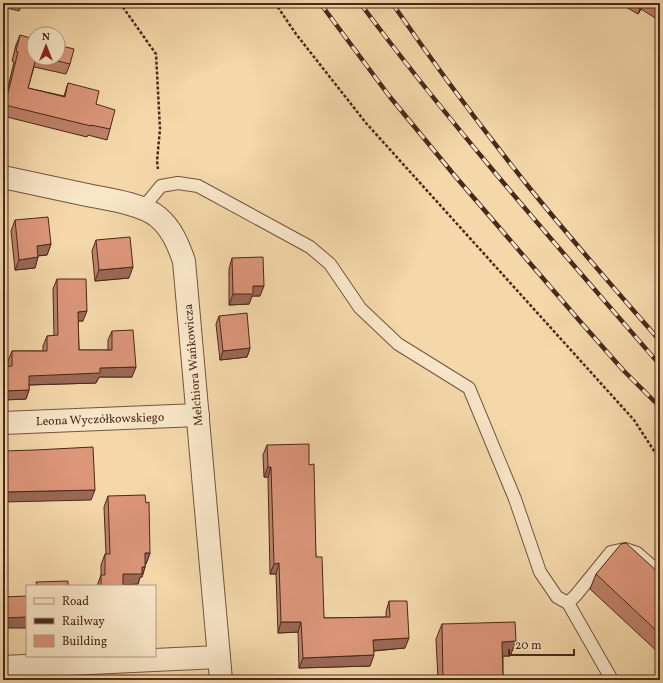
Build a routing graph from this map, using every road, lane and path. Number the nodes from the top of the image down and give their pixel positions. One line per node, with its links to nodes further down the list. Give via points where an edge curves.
1 (120, 3): 4 (path, via 156,54 160,129 157,161)
2 (275, 3): 8 (path, via 366,123 634,420)
3 (3, 177): 5 (street, Melchiora Wańkowicza, via 122,202)
4 (161, 186): 5 (lane); 10 (lane, via 178,183 198,186 310,247 330,264 360,308 398,344 469,388 515,499 540,572 557,597)
5 (142, 209): 6 (street, Melchiora Wańkowicza, via 156,215 166,225 177,241 184,261)
6 (198, 415): 7 (street, Leona Wyczółkowskiego); 11 (street, Melchiora Wańkowicza)
7 (3, 422)
8 (660, 460)
9 (660, 574): 10 (lane, via 637,553 625,549 611,552)
10 (568, 603): 14 (lane)
11 (219, 657): 12 (street); 13 (street, Melchiora Wańkowicza)
12 (3, 667)
13 (221, 680)
14 (612, 680)

